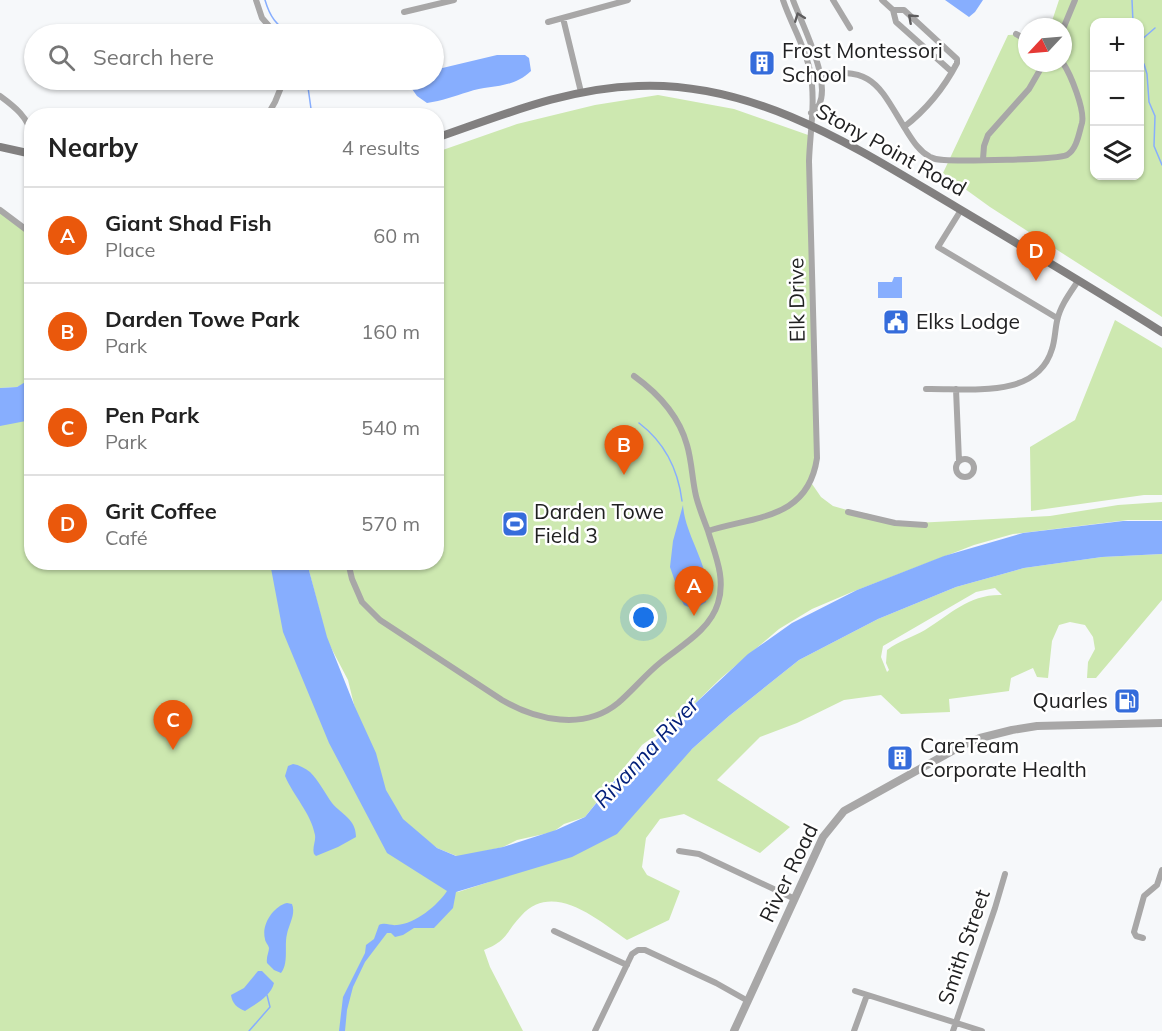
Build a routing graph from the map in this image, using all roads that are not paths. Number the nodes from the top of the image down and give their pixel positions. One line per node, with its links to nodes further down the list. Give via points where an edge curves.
1 (256, 0): 15 (street)
2 (454, 0): 9 (street)
3 (628, 0): 12 (street)
4 (783, 0): 21 (street, Elk Drive)
5 (793, 0): 20 (street, one-way to 5)
6 (833, 0): 16 (street)
7 (882, 0): 10 (street)
8 (1075, 0): 13 (street)
9 (433, 3): 11 (street)
10 (893, 10): 17 (street, via 896,22); 17 (street, one-way to 10, via 957,63 953,55 904,10)
11 (404, 12)
12 (563, 18): 14 (street); 23 (street)
13 (1068, 18)
14 (548, 22)
15 (267, 24)
16 (850, 28)
17 (952, 72): 29 (street, via 929,104)
18 (1039, 72): 33 (street, via 1029,89 988,135)
19 (1067, 72): 33 (street, via 1083,114 1072,151 1063,156)
20 (820, 74): 21 (street); 26 (street, via 820,104); 29 (street, via 845,72 872,81)
21 (811, 75): 26 (street, Elk Drive)
22 (281, 90): 25 (street)
23 (581, 92): 28 (main road, Stony Point Road, via 640,86 687,88 744,100); 30 (main road, Stony Point Road)
24 (0, 96): 27 (street)
25 (272, 108)
26 (812, 113): 28 (street, Elk Drive)
27 (24, 118)
28 (812, 124): 35 (main road, Stony Point Road); 46 (street, Elk Drive, via 809,161 817,458 813,475 801,495 781,512)
29 (904, 127): 33 (street, via 918,148 929,156 944,160)
30 (444, 135)
31 (0, 147): 32 (main road)
32 (24, 152)
33 (983, 159)
34 (0, 210): 36 (street)
35 (961, 210): 37 (main road, Stony Point Road); 38 (street, via 938,248)
36 (24, 228)
37 (1078, 281): 38 (street); 39 (main road, Stony Point Road)
38 (1057, 318): 41 (street, via 1050,356 1029,379 1008,387)
39 (1162, 332)
40 (634, 376): 46 (street, via 665,404 683,434)
41 (956, 388): 42 (street); 43 (street)
42 (926, 389)
43 (959, 462)
44 (848, 512): 45 (street, via 895,523)
45 (925, 525)
46 (708, 531): 47 (street, via 721,580 711,618 619,702 601,714 578,720 537,715 513,706 380,621 362,602)
47 (350, 570)
48 (1162, 723): 52 (street, River Road, via 1030,727 963,745 844,811 824,837)
49 (679, 851): 52 (street, via 699,854)
50 (1162, 870): 54 (street, via 1157,885 1144,896 1134,932)
51 (1005, 874): 59 (street, Smith Street)
52 (795, 898): 58 (street, River Road)
53 (554, 931): 55 (street)
54 (1143, 939)
55 (627, 965): 58 (street, via 632,954 645,950); 60 (street)
56 (855, 991): 57 (street)
57 (867, 994): 59 (street); 62 (street)
58 (748, 1001): 61 (street, River Road)
59 (956, 1023): 63 (street, Smith Street); 64 (street)
60 (595, 1031)
61 (734, 1031)
62 (854, 1031)
63 (953, 1031)
64 (982, 1031)

